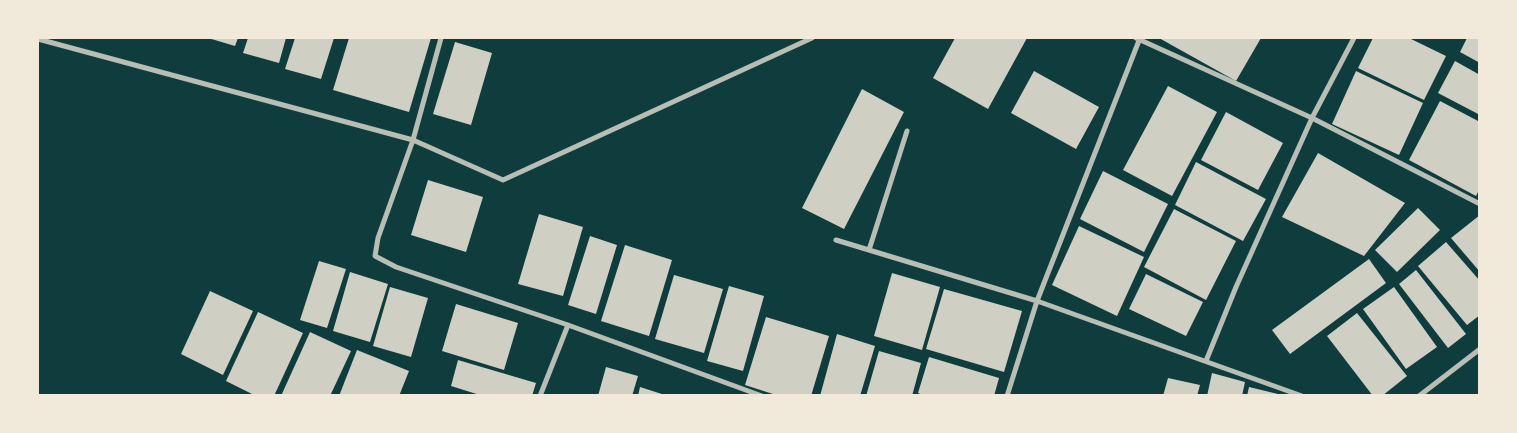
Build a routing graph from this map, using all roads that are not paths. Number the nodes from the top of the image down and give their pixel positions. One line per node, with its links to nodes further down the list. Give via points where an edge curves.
1 (441, 38): 8 (street)
2 (812, 38): 8 (street, via 503,180)
3 (1138, 38): 6 (street); 12 (street)
4 (1354, 38): 6 (street)
5 (38, 39): 8 (street)
6 (1312, 118): 9 (street); 15 (street)
7 (907, 131): 11 (street)
8 (413, 140): 13 (street, via 378,238 375,256 396,267)
9 (1480, 204)
10 (836, 240): 11 (street)
11 (868, 250): 12 (street)
12 (1037, 301): 15 (street); 18 (street)
13 (568, 325): 16 (street); 17 (street)
14 (1480, 349): 20 (street)
15 (1206, 361): 19 (street)
16 (540, 396)
17 (762, 396)
18 (1007, 396)
19 (1302, 396)
20 (1419, 396)

